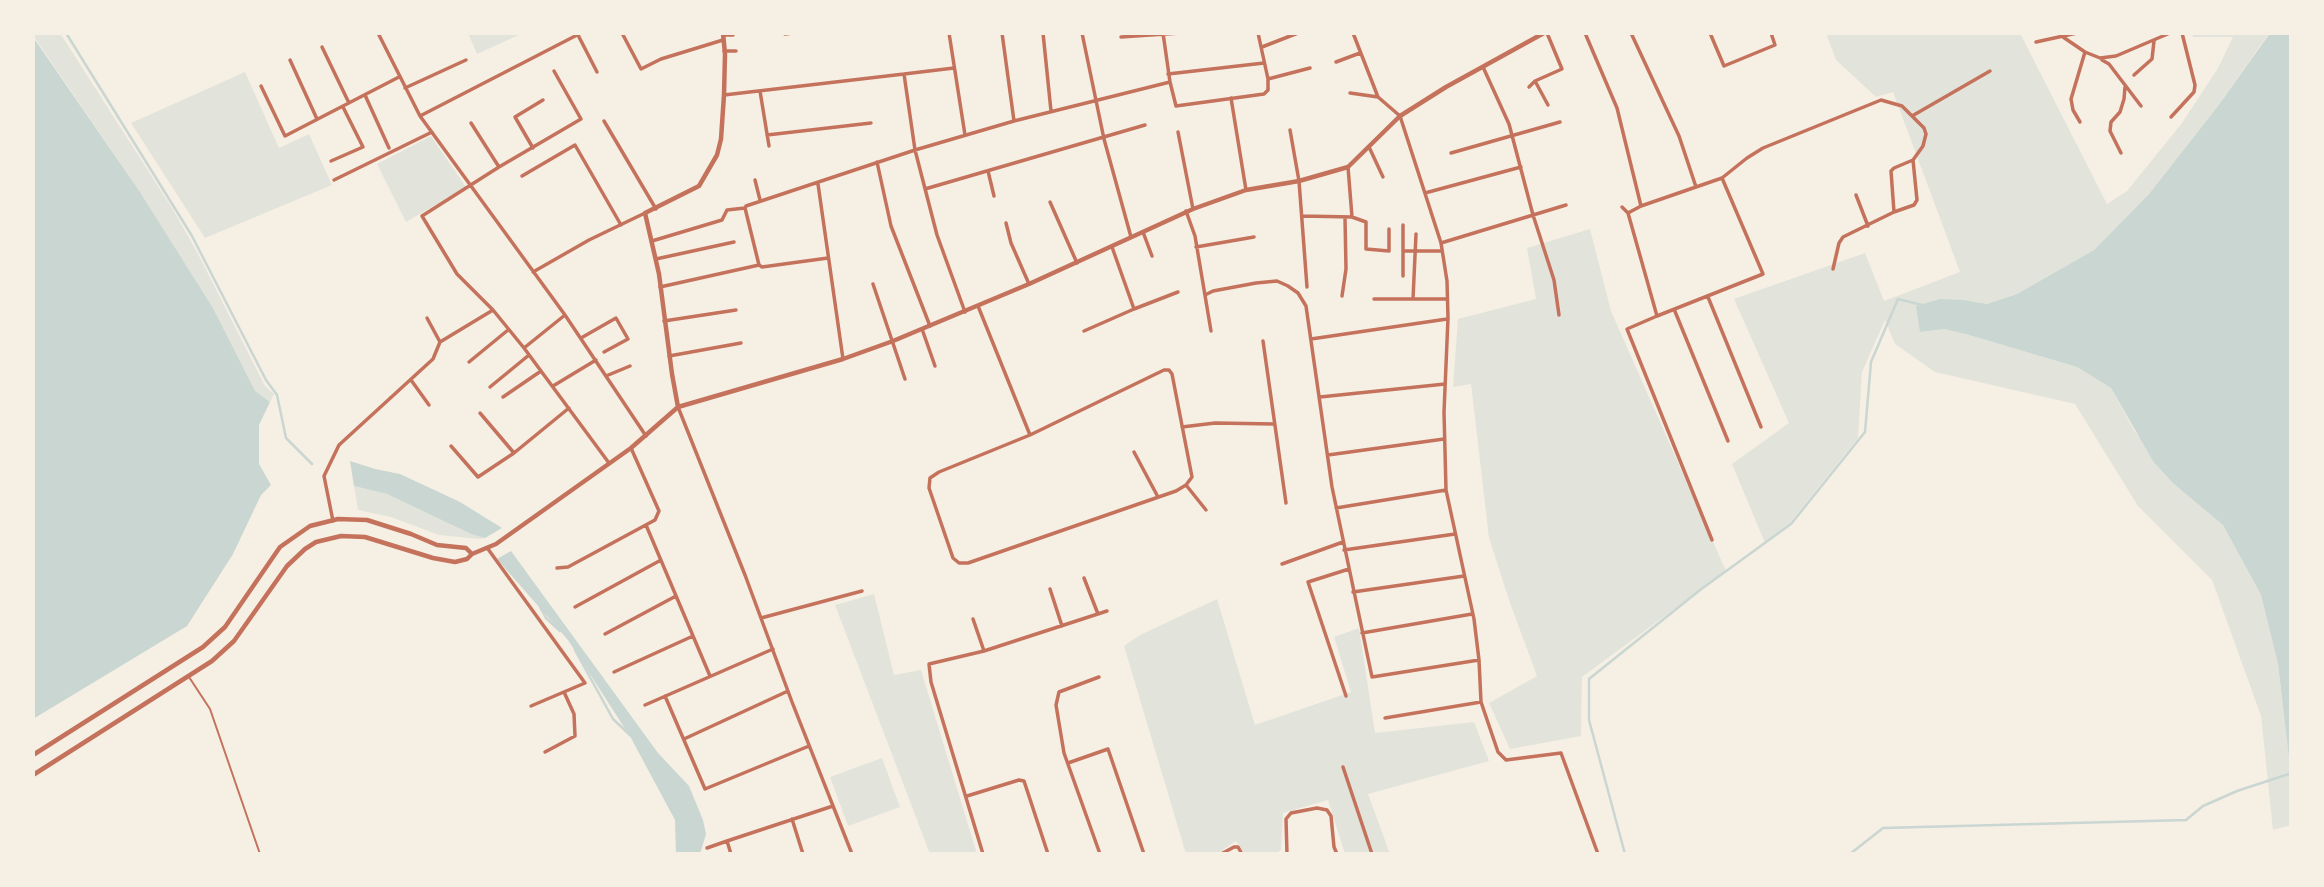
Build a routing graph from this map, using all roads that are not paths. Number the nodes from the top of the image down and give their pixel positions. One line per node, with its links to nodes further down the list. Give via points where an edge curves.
1 (378, 33): 49 (street)
2 (622, 33): 24 (street, via 641,69)
3 (793, 33): 20 (street)
4 (949, 33): 41 (street)
5 (1002, 33): 76 (street)
6 (1043, 33): 69 (street)
7 (1082, 33): 63 (street)
8 (1180, 33): 23 (street)
9 (1258, 33): 30 (street)
10 (1298, 33): 30 (street)
11 (1353, 33): 34 (street)
12 (1546, 33): 40 (street); 51 (street, via 1562,69)
13 (1585, 33): 120 (street, via 1617,107)
14 (1631, 33): 111 (street, via 1679,136)
15 (1771, 33): 21 (street, via 1775,45 1724,66)
16 (2077, 33): 26 (street)
17 (2169, 33): 27 (street)
18 (2182, 33): 73 (street, via 2196,85)
19 (579, 34): 45 (street); 70 (street)
20 (785, 34)
21 (1712, 34)
22 (733, 35): 24 (street)
23 (1163, 35): 25 (street); 47 (street)
24 (723, 36): 31 (street)
25 (1121, 37)
26 (2063, 37): 28 (street); 33 (street)
27 (2154, 41): 35 (street); 48 (street, via 2152,59)
28 (2036, 42)
29 (322, 47): 65 (street)
30 (1262, 47): 39 (street)
31 (724, 51): 32 (street); 60 (street)
32 (736, 51)
33 (2085, 52): 35 (street); 78 (street, via 2071,99)
34 (1360, 53): 38 (street); 61 (street)
35 (2100, 58): 55 (street)
36 (289, 60): 74 (street)
37 (466, 60): 56 (street)
38 (1336, 62)
39 (1264, 63): 47 (street); 50 (street)
40 (1483, 67): 71 (street); 87 (street)
41 (954, 68): 46 (street); 86 (street)
42 (1310, 68): 50 (street)
43 (555, 71): 92 (street, via 581,119)
44 (1990, 71): 72 (street)
45 (597, 72)
46 (904, 74): 57 (street); 93 (street)
47 (1168, 74): 52 (street)
48 (2134, 75)
49 (399, 77): 56 (street); 59 (street)
50 (1268, 79): 62 (street, via 1267,92)
51 (1535, 80): 54 (street); 66 (street)
52 (1170, 82): 62 (street, via 1176,106); 63 (street)
53 (261, 86): 74 (street, via 285,135)
54 (1529, 87)
55 (2125, 87): 67 (street); 95 (street, via 2110,131)
56 (405, 88): 70 (street)
57 (760, 91): 60 (street); 85 (street)
58 (1350, 93): 61 (street)
59 (365, 95): 65 (street); 91 (street)
60 (723, 95): 123 (street, via 721,139 709,172 699,186)
61 (1378, 97): 71 (street)
62 (1231, 98): 113 (street)
63 (1095, 99): 69 (street); 88 (street)
64 (543, 100): 92 (street, via 515,117)
65 (349, 103): 68 (street)
66 (1548, 105)
67 (2141, 106)
68 (343, 107): 74 (street); 97 (street, via 363,147)
69 (1051, 110): 76 (street)
70 (420, 116): 83 (street)
71 (1400, 116): 90 (street); 114 (street)
72 (1912, 116): 96 (street, via 1926,134 1922,150); 105 (street, via 1902,106 1881,100 1763,148)
73 (2171, 117)
74 (317, 119)
75 (604, 121): 123 (street)
76 (1014, 121): 86 (street)
77 (1560, 122): 87 (street)
78 (2080, 122)
79 (471, 123): 99 (street)
80 (871, 123): 85 (street)
81 (1145, 125): 88 (street)
82 (1290, 130): 108 (street)
83 (432, 132): 106 (street); 110 (street)
84 (1178, 132): 124 (street)
85 (767, 135): 89 (street)
86 (965, 135): 93 (street)
87 (1512, 136): 94 (street); 101 (street)
88 (1104, 139): 102 (street); 140 (street)
89 (769, 146)
90 (1369, 147): 100 (street); 104 (street)
91 (389, 148)
92 (533, 148): 99 (street)
93 (915, 150): 98 (street); 112 (street)
94 (1451, 153)
95 (2121, 153)
96 (1913, 160): 126 (street, via 1891,172); 126 (street, via 1917,200)
97 (331, 161)
98 (877, 162): 109 (street); 181 (street, via 891,226)
99 (499, 167): 110 (street)
100 (1348, 167): 108 (street); 132 (street)
101 (1521, 167): 114 (street); 129 (street)
102 (988, 171): 112 (street); 116 (street)
103 (522, 176): 134 (street, via 575,145)
104 (1383, 177)
105 (1722, 178): 111 (street); 165 (street, via 1763,274)
106 (334, 180)
107 (755, 180): 117 (street)
108 (1299, 181): 113 (street); 130 (street)
109 (818, 184): 117 (street); 151 (street)
110 (470, 187): 156 (street); 172 (street, via 422,216 457,274)
111 (1696, 187): 120 (street)
112 (925, 189): 174 (street)
113 (1246, 190): 124 (street)
114 (1425, 193): 144 (street)
115 (1856, 195): 136 (street)
116 (994, 196)
117 (760, 200): 122 (street)
118 (1050, 202): 153 (street)
119 (1566, 205): 129 (street)
120 (1642, 206): 128 (street)
121 (1622, 207): 128 (street)
122 (745, 208): 142 (street, via 727,210 722,220); 154 (street)
123 (656, 209): 127 (street)
124 (1193, 209): 125 (street)
125 (1186, 211): 138 (street); 146 (street)
126 (1894, 212): 136 (street)
127 (645, 213): 134 (street); 142 (street)
128 (1628, 213): 177 (street)
129 (1534, 215): 144 (street); 176 (street, via 1554,280)
130 (1302, 216): 131 (street); 161 (street)
131 (1345, 217): 132 (street); 164 (street)
132 (1352, 217): 137 (street, via 1366,222 1366,248 1389,251)
133 (1006, 223): 158 (street)
134 (621, 225): 156 (street)
135 (1403, 225): 147 (street)
136 (1868, 226): 155 (street, via 1843,237)
137 (1389, 229)
138 (1143, 232): 140 (street); 150 (street)
139 (1416, 234): 148 (street)
140 (1131, 237): 145 (street)
141 (1254, 237): 146 (street)
142 (652, 241): 152 (street)
143 (734, 242): 152 (street)
144 (1441, 243): 149 (street)
145 (1112, 247): 153 (street); 170 (street)
146 (1196, 247): 163 (street)
147 (1403, 251): 148 (street); 157 (street)
148 (1416, 251): 149 (street); 167 (street)
149 (1442, 251): 168 (street)
150 (1152, 256)
151 (828, 258): 154 (street); 196 (street)
152 (656, 259): 160 (street)
153 (1077, 263): 158 (street)
154 (759, 265): 160 (street)
155 (1833, 269)
156 (533, 272): 175 (street)
157 (1404, 276)
158 (1029, 284): 169 (street)
159 (873, 285): 188 (street)
160 (660, 287): 180 (street)
161 (1307, 287)
162 (1178, 292): 170 (street)
163 (1205, 295): 185 (street); 187 (street, via 1256,283 1288,285 1306,306)
164 (1342, 296)
165 (1708, 297): 171 (street); 216 (street)
166 (1374, 299): 167 (street)
167 (1413, 299): 168 (street)
168 (1447, 299): 179 (street)
169 (978, 306): 174 (street); 217 (street)
170 (1134, 309): 184 (street)
171 (1674, 309): 177 (street); 220 (street)
172 (493, 310): 183 (street); 190 (street)
173 (736, 310): 180 (street)
174 (965, 312): 181 (street)
175 (565, 314): 186 (street); 192 (street)
176 (1559, 315)
177 (1657, 316): 236 (street, via 1627,329)
178 (427, 318): 190 (street)
179 (1448, 318): 187 (street); 205 (street)
180 (664, 321): 195 (street)
181 (930, 326): 182 (street)
182 (922, 329): 188 (street); 200 (street)
183 (508, 330): 192 (street); 198 (street)
184 (1084, 331)
185 (1211, 331)
186 (581, 338): 193 (street, via 616,318 628,339); 197 (street)
187 (1311, 339): 209 (street)
188 (893, 341): 196 (street); 203 (street)
189 (1263, 341): 214 (street)
190 (440, 342): 204 (street, via 433,359)
191 (741, 343): 195 (street)
192 (524, 348): 194 (street)
193 (604, 352)
194 (529, 355): 201 (street); 207 (street)
195 (669, 356): 211 (street)
196 (843, 359): 211 (street)
197 (596, 360): 202 (street); 206 (street)
198 (469, 362)
199 (630, 366): 202 (street)
200 (935, 366)
201 (541, 371): 206 (street); 208 (street)
202 (606, 376): 218 (street)
203 (905, 379)
204 (411, 380): 210 (street); 233 (street, via 339,445 324,476)
205 (1445, 384): 209 (street); 219 (street)
206 (553, 386): 212 (street)
207 (491, 387)
208 (503, 397)
209 (1320, 397): 225 (street)
210 (429, 405)
211 (678, 407): 218 (street); 255 (street)
212 (569, 408): 224 (street); 226 (street)
213 (480, 413): 224 (street)
214 (1274, 424): 215 (street); 230 (street)
215 (1182, 427): 217 (street, via 1172,373 1164,370); 227 (street, via 1192,477)
216 (1762, 427)
217 (1030, 435): 229 (street, via 930,478 929,488 953,558 959,563)
218 (646, 436): 222 (street)
219 (1444, 439): 225 (street); 228 (street)
220 (1728, 441)
221 (451, 446): 224 (street, via 478,477)
222 (631, 448): 226 (street); 234 (street, via 659,511)
223 (1134, 452): 229 (street)
224 (514, 453)
225 (1328, 455): 231 (street)
226 (609, 463): 238 (street)
227 (1186, 485): 229 (street); 232 (street)
228 (1446, 490): 231 (street); 235 (street)
229 (1158, 497)
230 (1286, 503)
231 (1336, 508): 237 (street)
232 (1206, 510)
233 (332, 521): 240 (street, via 367,520 437,545 466,548); 279 (street, via 310,526 281,547 225,628 203,647)
234 (646, 525): 241 (street); 243 (street, via 568,567)
235 (1455, 534): 239 (street); 245 (street)
236 (1712, 541)
237 (1343, 542): 239 (street); 242 (street)
238 (488, 549): 240 (street); 269 (street, via 585,683)
239 (1344, 550): 244 (street)
240 (472, 554): 265 (street, via 455,562 365,537 316,542 287,566 234,641)
241 (661, 559): 250 (street); 251 (street)
242 (1282, 564)
243 (557, 568)
244 (1349, 569): 249 (street); 271 (street, via 1308,582)
245 (1464, 576): 249 (street); 254 (street)
246 (1084, 578): 253 (street)
247 (1050, 589): 257 (street)
248 (862, 591): 255 (street)
249 (1353, 592): 258 (street)
250 (676, 596): 259 (street); 260 (street)
251 (575, 607)
252 (1107, 611): 253 (street)
253 (1098, 614): 257 (street)
254 (1472, 614): 258 (street); 263 (street)
255 (761, 618): 261 (street)
256 (973, 619): 262 (street)
257 (1062, 626): 262 (street)
258 (1362, 633): 263 (street, via 1372,677)
259 (605, 634)
260 (693, 636): 264 (street); 266 (street)
261 (773, 649): 266 (street); 268 (street)
262 (984, 651): 283 (street, via 928,667)
263 (1479, 660): 272 (street)
264 (614, 672)
265 (188, 676): 282 (street); 288 (lane, via 209,709)
266 (710, 676): 270 (street)
267 (1099, 677): 280 (street, via 1059,692 1056,698)
268 (788, 691): 276 (street); 277 (street)
269 (564, 692): 274 (street); 278 (street, via 574,714 575,736)
270 (665, 696): 273 (street); 276 (street)
271 (1346, 696)
272 (1481, 702): 275 (street); 301 (street, via 1498,752 1506,760 1561,753)
273 (645, 705)
274 (531, 706)
275 (1385, 718)
276 (684, 739): 277 (street, via 705,789)
277 (809, 746): 284 (street)
278 (545, 752)
279 (33, 755)
280 (1068, 763): 294 (street); 295 (street, via 1108,749)
281 (1343, 766): 300 (street)
282 (33, 775)
283 (967, 796): 292 (street); 293 (street, via 1024,780)
284 (833, 806): 285 (street); 291 (street)
285 (792, 819): 286 (street); 290 (street)
286 (727, 841): 287 (street); 289 (street)
287 (707, 848)
288 (260, 854)
289 (731, 854)
290 (803, 854)
291 (852, 854)
292 (983, 854)
293 (1048, 854)
294 (1100, 854)
295 (1144, 854)
296 (1221, 854): 297 (street, via 1234,847)
297 (1242, 854)
298 (1287, 854): 299 (street, via 1288,815 1317,808 1332,816)
299 (1337, 854)
300 (1372, 854)
301 (1598, 854)

